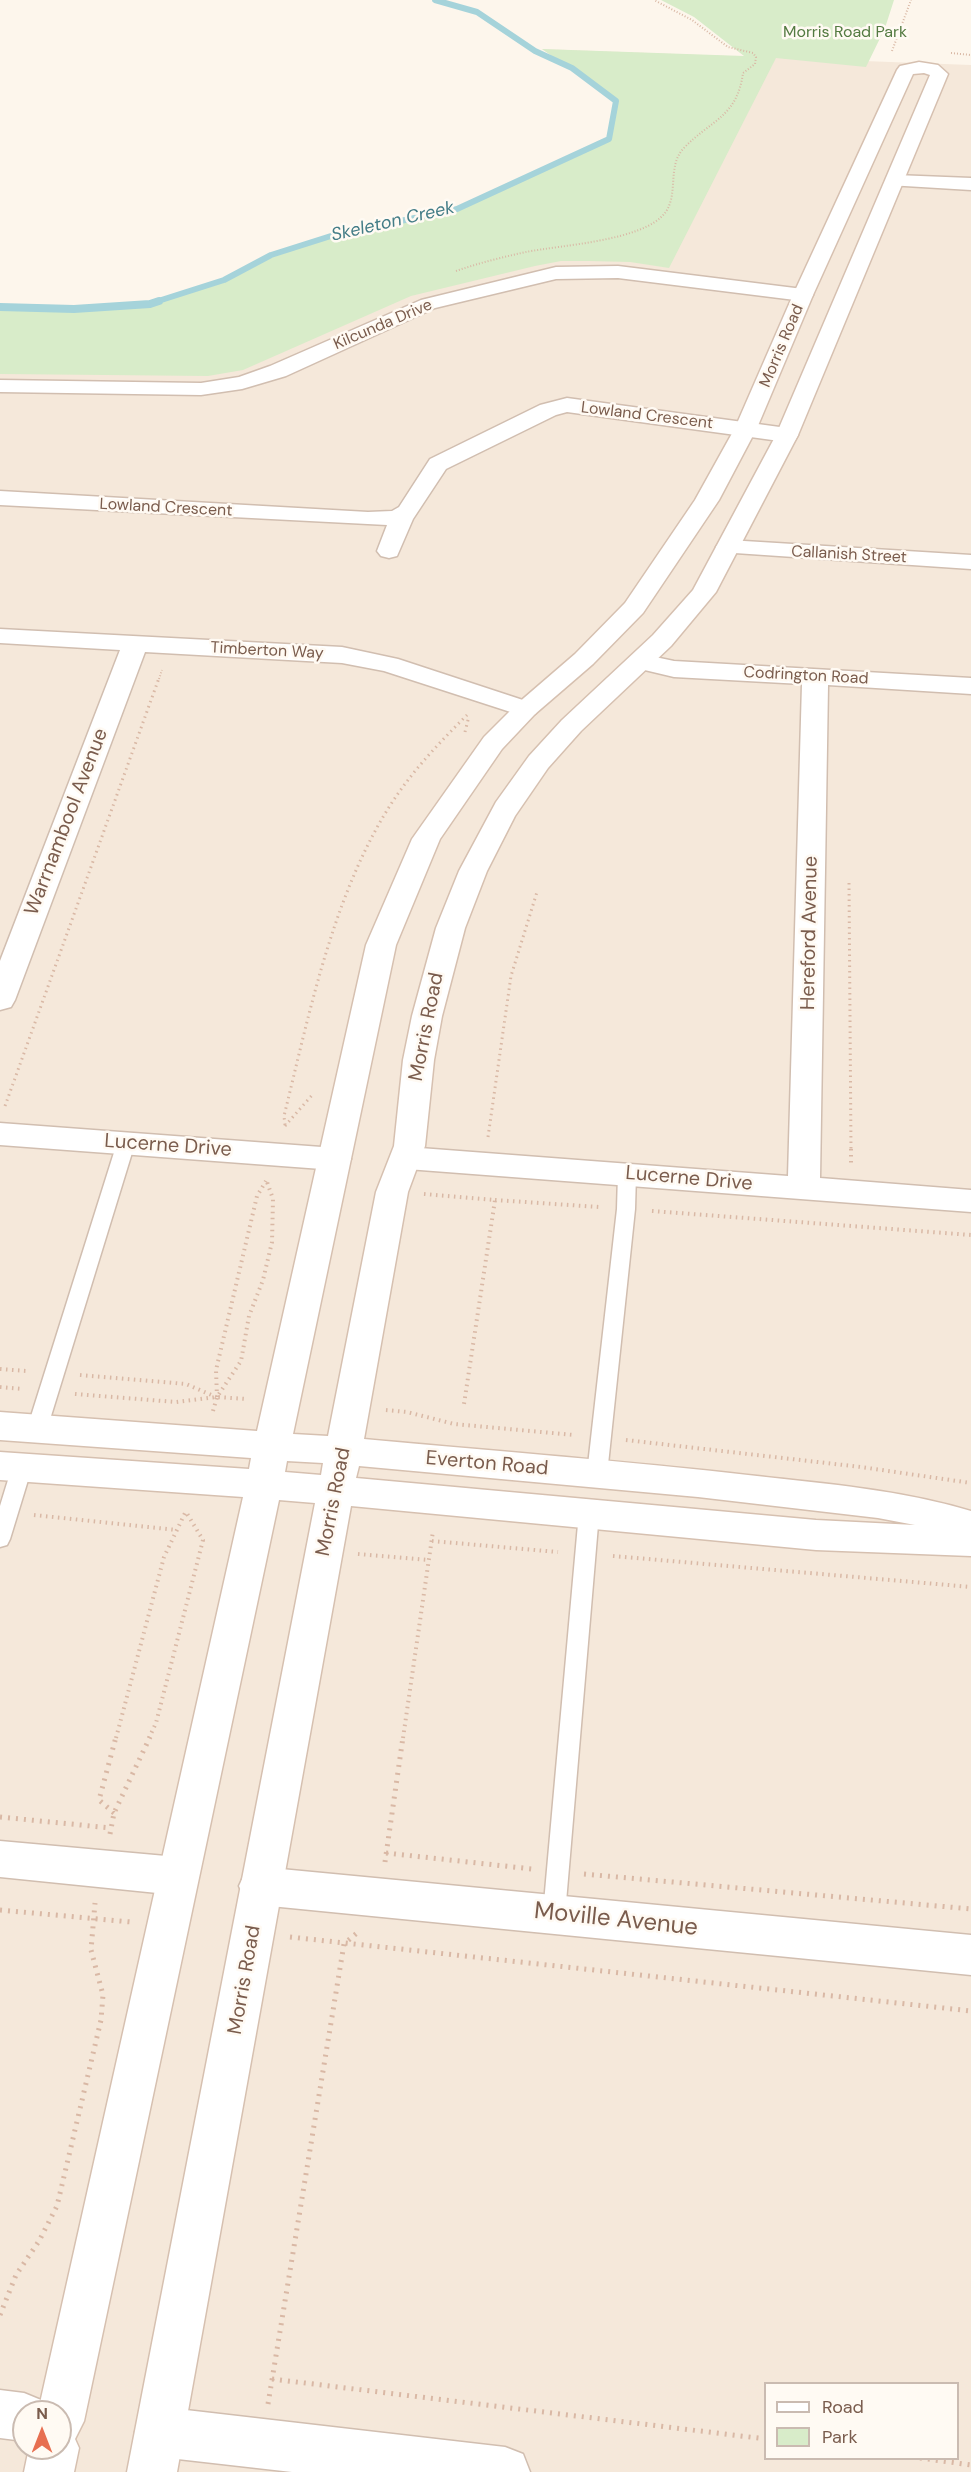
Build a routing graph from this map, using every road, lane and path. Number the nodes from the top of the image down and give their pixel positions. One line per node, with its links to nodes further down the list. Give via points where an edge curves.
1 (654, 0): 4 (path, via 692,20 728,47 756,57 755,64 744,73 743,88 731,109 717,125 682,150 674,171 671,204 660,219 614,237 548,248)
2 (895, 181): 3 (street); 5 (street, Morris Road, via 937,71 906,70); 8 (street, Morris Road)
3 (971, 184)
4 (450, 273)
5 (803, 296): 6 (street, Kilcunda Drive, via 618,273 556,273 428,304 278,371 242,383 201,389); 7 (street, Morris Road)
6 (0, 386)
7 (746, 428): 8 (street, Lowland Crescent); 10 (street, Lowland Crescent, via 567,405 548,410 438,464); 14 (street, Morris Road, via 707,500)
8 (787, 435): 11 (street, Morris Road)
9 (0, 498): 10 (street, Lowland Crescent, via 368,519 397,518)
10 (403, 514): 12 (street, Lowland Crescent)
11 (728, 548): 13 (street, Callanish Street); 15 (street, Morris Road)
12 (389, 551)
13 (971, 562)
14 (634, 609): 15 (street); 22 (street, Morris Road)
15 (688, 615): 18 (street, Morris Road)
16 (0, 636): 17 (street, Timberton Way)
17 (135, 644): 22 (street, Timberton Way, via 342,655 389,664); 26 (street, Warrnambool Avenue)
18 (641, 662): 20 (street, Codrington Road, via 674,669); 31 (street, Morris Road, via 582,715 535,766 501,815 480,856 439,962 420,1048)
19 (164, 664): 27 (path)
20 (815, 677): 21 (street, Codrington Road); 35 (street, Hereford Avenue)
21 (971, 686)
22 (526, 709): 32 (street, Morris Road, via 493,743 461,786 426,839 406,882 381,945)
23 (470, 712): 28 (path, via 443,735 388,807 351,881 327,949 284,1116)
24 (849, 883): 33 (path)
25 (537, 892): 29 (path, via 511,976)
26 (0, 1000)
27 (1, 1125): 30 (street, Lucerne Drive)
28 (285, 1125)
29 (488, 1137)
30 (126, 1143): 32 (street, Lucerne Drive); 42 (lane)
31 (406, 1158): 34 (street, Lucerne Drive); 36 (street, Morris Road)
32 (335, 1159): 53 (street, Morris Road)
33 (852, 1168)
34 (627, 1174): 35 (street, Lucerne Drive); 39 (lane)
35 (804, 1189): 38 (street, Lucerne Drive)
36 (392, 1192): 37 (path); 55 (street, Morris Road)
37 (495, 1200): 39 (path); 46 (path)
38 (971, 1201)
39 (626, 1209): 40 (path); 51 (lane)
40 (971, 1235)
41 (0, 1369): 42 (path)
42 (54, 1374): 44 (lane); 45 (path, via 186,1384)
43 (0, 1388): 44 (path)
44 (49, 1392): 45 (path, via 176,1402); 50 (lane)
45 (217, 1397): 45 (path, via 241,1361 249,1316 272,1242 273,1198 266,1180 257,1196 216,1370)
46 (464, 1404)
47 (407, 1412): 48 (path)
48 (436, 1420): 51 (path); 52 (path)
49 (0, 1426): 50 (street, Everton Road)
50 (37, 1429): 53 (street, Everton Road)
51 (601, 1437): 56 (lane); 57 (path)
52 (435, 1459): 55 (street, Everton Road); 56 (street, Everton Road)
53 (268, 1465): 54 (street, Everton Road); 55 (street, Everton Road); 73 (street, Morris Road)
54 (11, 1467): 59 (lane)
55 (340, 1471): 58 (street, Everton Road); 74 (street, Morris Road)
56 (597, 1474): 61 (street, Everton Road, via 878,1504)
57 (971, 1483)
58 (437, 1500): 60 (street, Everton Road); 65 (path)
59 (8, 1512): 62 (path); 63 (lane)
60 (589, 1513): 64 (street, Everton Road, via 826,1536); 66 (lane)
61 (971, 1526)
62 (177, 1530): 62 (path, via 186,1512 203,1540 156,1723 114,1813 99,1800 164,1557)
63 (0, 1539)
64 (971, 1540)
65 (432, 1542): 66 (path); 70 (path)
66 (585, 1554): 67 (path); 72 (lane)
67 (971, 1587)
68 (0, 1816): 69 (path)
69 (111, 1828)
70 (386, 1853): 72 (path); 75 (path)
71 (0, 1859): 73 (street)
72 (558, 1871): 77 (path); 78 (lane)
73 (177, 1876): 80 (street, Morris Road)
74 (260, 1886): 75 (street, Moville Avenue); 81 (street, Morris Road)
75 (379, 1897): 78 (street, Moville Avenue); 82 (path, via 356,1935)
76 (0, 1910): 79 (path)
77 (971, 1910)
78 (554, 1914): 83 (street, Moville Avenue)
79 (92, 1919): 80 (path); 85 (path, via 91,1950 103,1995 101,2020 57,2206 16,2275)
80 (169, 1926): 87 (street, Morris Road)
81 (254, 1933): 82 (path); 90 (street, Morris Road)
82 (345, 1944): 84 (path); 86 (path)
83 (971, 1955)
84 (971, 2011)
85 (0, 2315)
86 (272, 2379): 88 (path); 89 (path)
87 (65, 2400)
88 (764, 2439)
89 (263, 2445): 90 (street); 93 (street)
90 (156, 2452)
91 (935, 2460): 92 (path)
92 (971, 2465)
93 (505, 2472)

